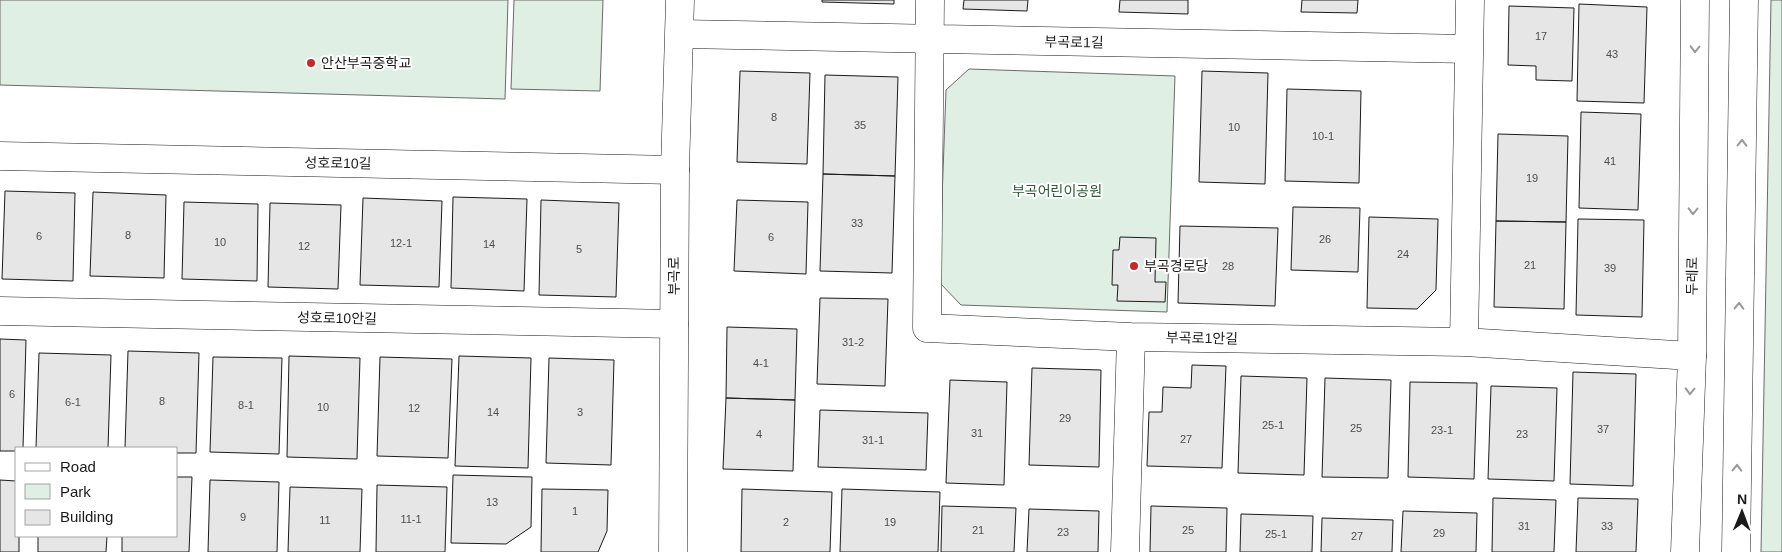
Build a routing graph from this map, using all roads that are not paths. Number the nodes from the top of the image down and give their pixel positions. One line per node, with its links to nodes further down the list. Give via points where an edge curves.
1 (680, 0): 6 (street, 부곡로)
2 (930, 0): 7 (street, 부곡로1안길)
3 (1470, 0): 8 (street)
4 (1695, 0): 15 (street, 두레로, one-way to 15)
5 (1744, 0): 19 (street, one-way to 5)
6 (680, 34): 7 (street, 부곡로1길); 10 (street, 부곡로)
7 (929, 39): 8 (street, 부곡로1길); 13 (street, 부곡로1안길, via 926,328)
8 (1469, 49): 14 (street)
9 (0, 156): 10 (street, 성호로10길)
10 (675, 170): 12 (street, 부곡로)
11 (0, 311): 12 (street, 성호로10안길)
12 (674, 324): 16 (street, 부곡로)
13 (1131, 337): 14 (street, 부곡로1안길); 17 (street)
14 (1464, 342): 15 (street, 부곡로1안길)
15 (1692, 356): 18 (street, 두레로, one-way to 18)
16 (673, 552)
17 (1126, 552)
18 (1685, 552)
19 (1736, 552)

